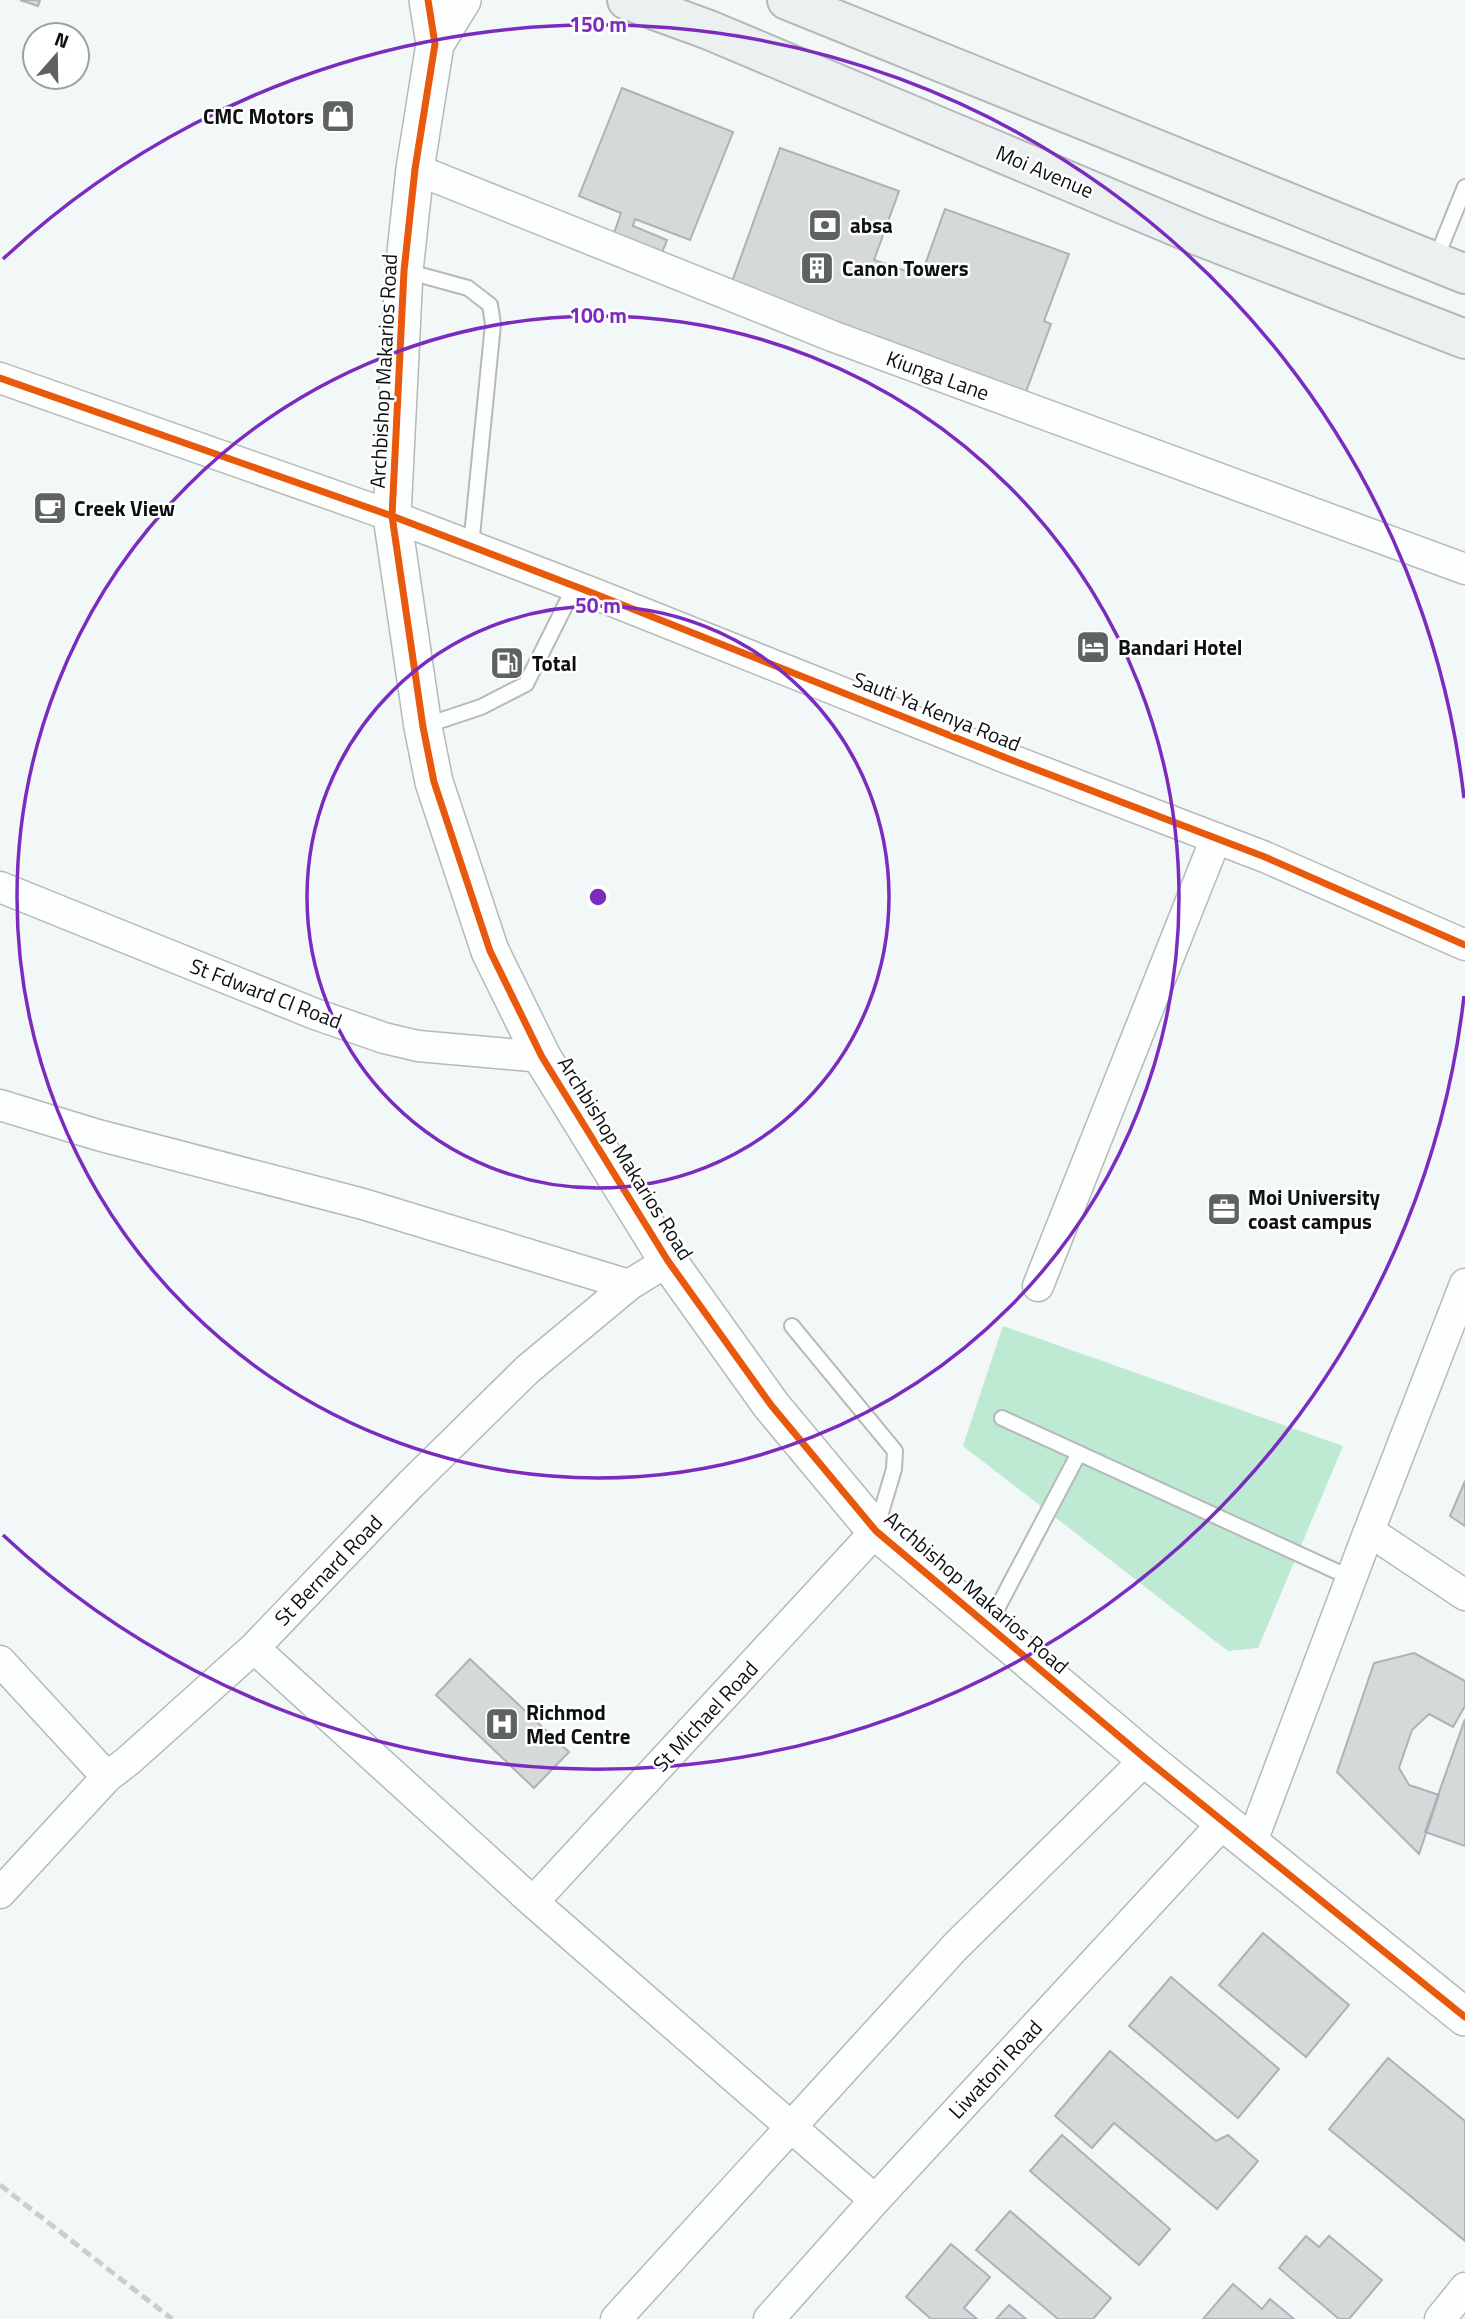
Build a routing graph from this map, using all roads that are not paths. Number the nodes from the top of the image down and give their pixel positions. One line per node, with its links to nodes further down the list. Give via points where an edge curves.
1 (428, 0): 5 (street, Archbishop Makarios Road)
2 (463, 0): 5 (street, Archbishop Makarios Road)
3 (627, 0): 10 (main road, Moi Avenue, via 709,30 1199,236)
4 (787, 0): 8 (main road)
5 (436, 44): 6 (street, Archbishop Makarios Road)
6 (415, 169): 9 (street, Archbishop Makarios Road); 14 (street, Kiunga Lane, via 832,336)
7 (1465, 187): 8 (lane)
8 (1450, 268)
9 (404, 271): 12 (street, Archbishop Makarios Road); 13 (lane, via 468,288 490,305)
10 (1465, 339)
11 (0, 378): 12 (street, Sauti Ya Kenya Road)
12 (392, 516): 13 (street, Sauti Ya Kenya Road); 16 (street, Archbishop Makarios Road)
13 (471, 546): 15 (street, Sauti Ya Kenya Road)
14 (1465, 569)
15 (575, 586): 16 (lane, via 526,684 481,708); 17 (street, Sauti Ya Kenya Road)
16 (423, 727): 20 (street, Archbishop Makarios Road, via 434,782 490,951)
17 (1216, 838): 19 (street, Sauti Ya Kenya Road); 25 (street)
18 (0, 887): 20 (street, St Fdward Cl Road, via 384,1038 429,1047)
19 (1465, 945)
20 (542, 1056): 22 (street, Archbishop Makarios Road)
21 (0, 1105): 24 (street, via 363,1204)
22 (668, 1261): 24 (street, St Bernard Road); 29 (street, Archbishop Makarios Road, via 771,1405)
23 (1465, 1284): 30 (street)
24 (629, 1285): 34 (street, St Bernard Road, via 528,1369)
25 (1038, 1286)
26 (792, 1325): 29 (lane, via 895,1451)
27 (1002, 1418): 28 (lane)
28 (1079, 1453): 31 (lane); 33 (lane)
29 (876, 1531): 33 (street, Archbishop Makarios Road); 40 (street, St Michael Road)
30 (1369, 1531): 31 (street); 32 (street)
31 (1351, 1578): 38 (street)
32 (1465, 1595)
33 (988, 1625): 36 (street, Archbishop Makarios Road)
34 (254, 1648): 37 (street, St Bernard Road); 40 (street)
35 (0, 1661): 37 (street)
36 (1146, 1759): 38 (street, Archbishop Makarios Road); 42 (street, via 956,1946)
37 (107, 1777): 39 (street, St Bernard Road)
38 (1237, 1833): 41 (street, Archbishop Makarios Road); 43 (street, Liwatoni Road)
39 (0, 1893)
40 (533, 1902): 42 (street)
41 (1465, 2017)
42 (792, 2128): 43 (street); 45 (street)
43 (875, 2200): 46 (street, Liwatoni Road)
44 (1465, 2288): 47 (street)
45 (616, 2319)
46 (769, 2319)
47 (1440, 2319)

